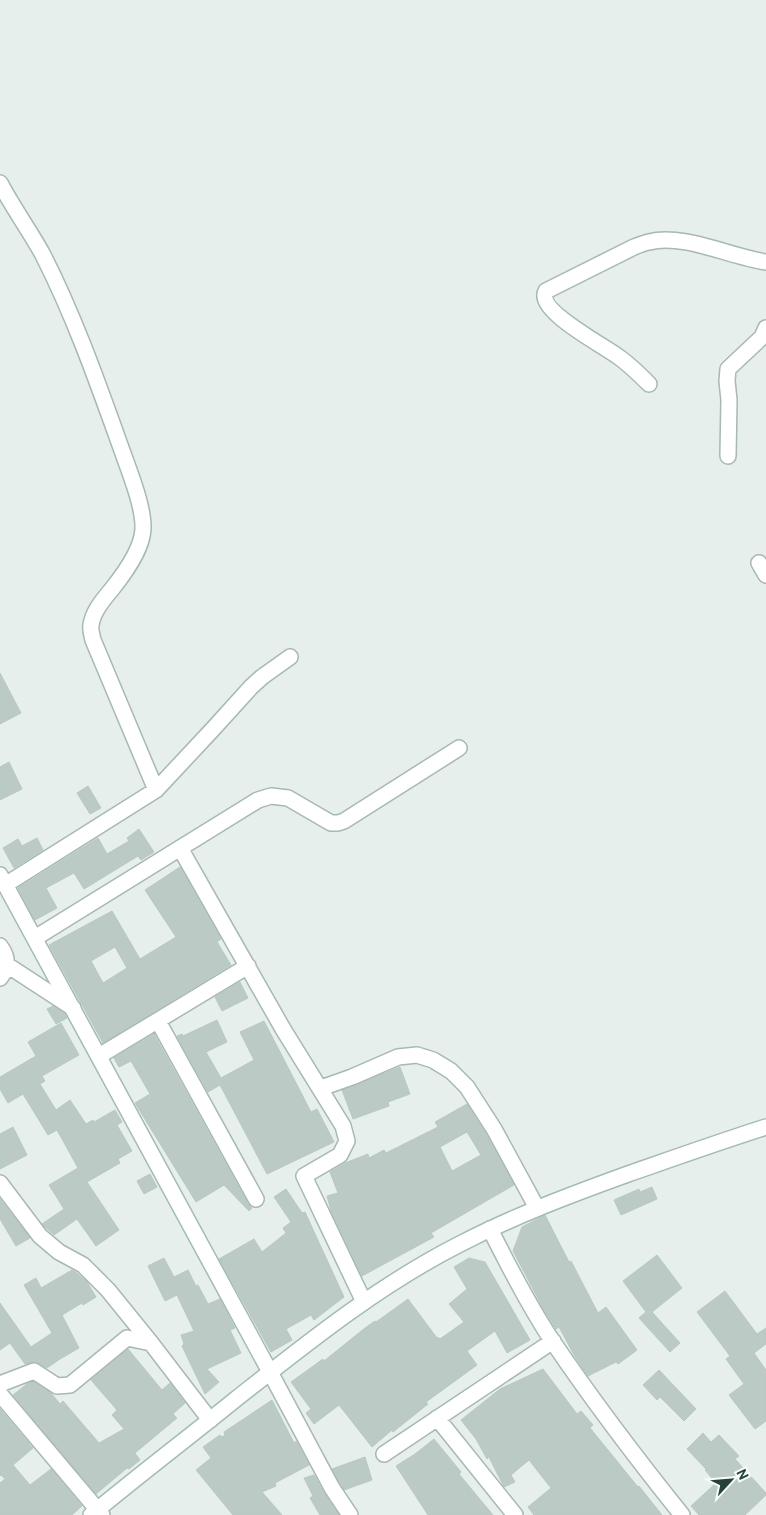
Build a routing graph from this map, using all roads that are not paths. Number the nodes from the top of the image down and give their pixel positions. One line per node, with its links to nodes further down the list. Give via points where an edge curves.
1 (0, 184): 8 (street, via 42,254 76,328 135,487 143,520 141,540 124,572 94,613 90,630)
2 (766, 262): 4 (street, via 702,245 649,241 546,291 545,301 562,319 620,357)
3 (766, 328): 5 (street, via 762,337 728,369)
4 (649, 384)
5 (728, 456)
6 (290, 657): 8 (street, via 250,687)
7 (459, 748): 9 (street, via 338,824 324,820 288,798 271,796 258,800)
8 (156, 790): 10 (street)
9 (180, 848): 11 (street); 13 (street)
10 (3, 880): 11 (street)
11 (35, 938): 15 (street)
12 (0, 946): 14 (street, via 7,958)
13 (248, 966): 16 (street); 18 (street)
14 (3, 972): 15 (street)
15 (73, 1008): 17 (street)
16 (158, 1021): 17 (street); 21 (street)
17 (99, 1056): 27 (street)
18 (321, 1088): 22 (street, via 398,1056 417,1055 433,1060 451,1071 466,1087 494,1129); 24 (street, via 343,1126 347,1140 340,1155 304,1176)
19 (766, 1128): 22 (street, via 704,1146)
20 (0, 1184): 26 (street, via 40,1236 92,1273)
21 (256, 1199)
22 (537, 1208): 23 (street)
23 (490, 1229): 24 (street, via 412,1270); 25 (street)
24 (364, 1302): 27 (street)
25 (553, 1341): 30 (street); 36 (street, via 637,1459)
26 (151, 1343): 28 (street, via 127,1338 70,1385 57,1386 34,1371); 31 (street)
27 (270, 1372): 31 (street); 34 (street, via 332,1488)
28 (0, 1384)
29 (0, 1394): 33 (street)
30 (437, 1418): 32 (street); 35 (street)
31 (210, 1420): 33 (street)
32 (384, 1454)
33 (97, 1513)
34 (350, 1515)
35 (515, 1515)
36 (682, 1515)

